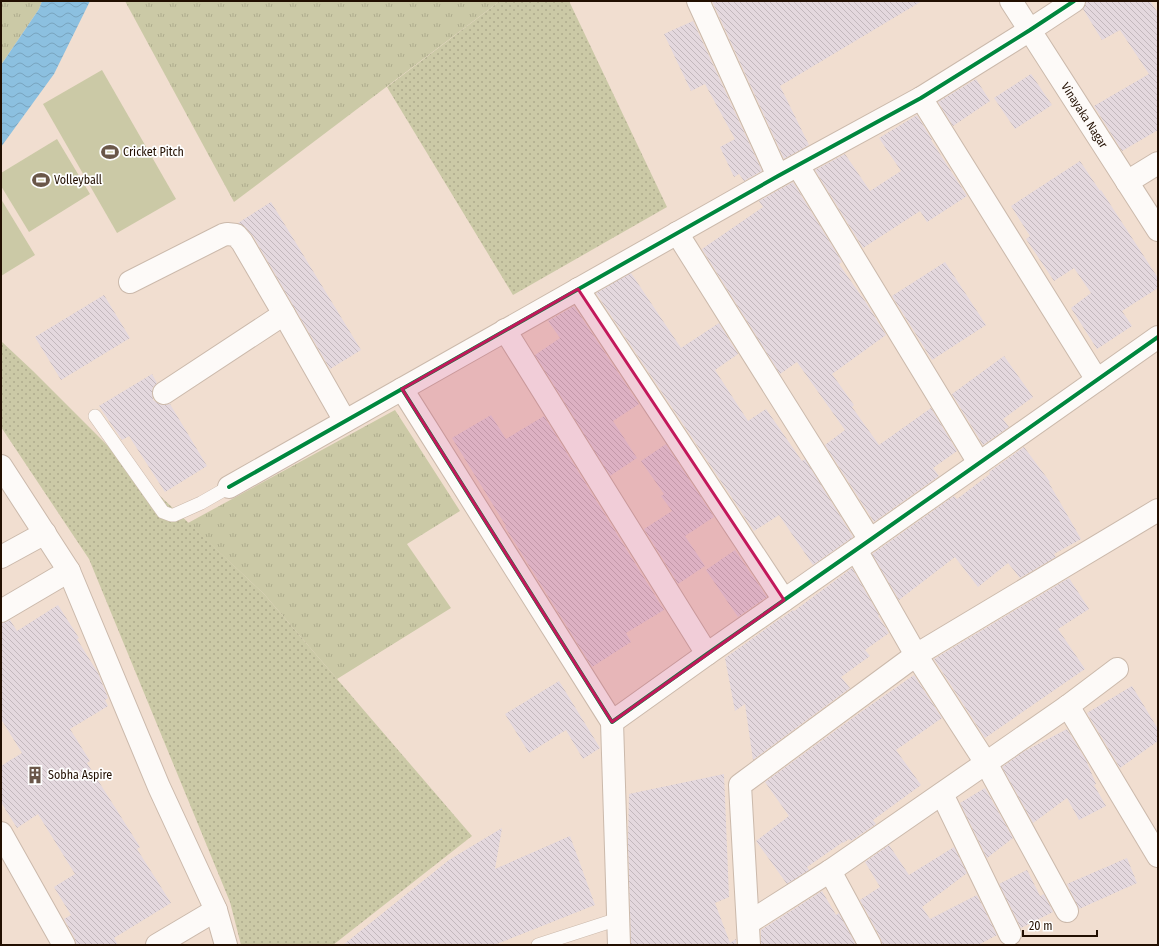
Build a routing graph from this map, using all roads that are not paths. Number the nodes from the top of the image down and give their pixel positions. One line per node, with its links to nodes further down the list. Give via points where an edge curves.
1 (698, 1): 8 (street)
2 (1011, 1): 4 (street, Vinayaka Nagar)
3 (1074, 1): 4 (street)
4 (1030, 30): 5 (street); 9 (street, Vinayaka Nagar)
5 (921, 98): 7 (street); 17 (street)
6 (1158, 163): 9 (street)
7 (798, 166): 8 (street); 22 (street)
8 (778, 176): 11 (street)
9 (1127, 182): 10 (street, Vinayaka Nagar)
10 (1158, 230)
11 (677, 233): 13 (street); 27 (street)
12 (130, 282): 14 (street, via 223,235 232,234 242,242)
13 (578, 289): 15 (street); 30 (street)
14 (284, 314): 19 (street); 21 (street)
15 (505, 330): 18 (street); 32 (street)
16 (1158, 337): 17 (street)
17 (1096, 380): 22 (street)
18 (402, 389): 21 (street); 36 (street)
19 (164, 393)
20 (95, 416): 24 (lane, via 163,512 174,515 202,503)
21 (345, 421): 24 (street)
22 (979, 463): 27 (street)
23 (1, 466): 26 (street)
24 (229, 487)
25 (1158, 510): 33 (street)
26 (45, 533): 28 (street); 29 (street)
27 (863, 545): 30 (street); 33 (street)
28 (1, 557)
29 (69, 570): 31 (street); 42 (street, via 159,787)
30 (784, 600): 32 (street)
31 (1, 611)
32 (707, 654): 36 (street)
33 (916, 655): 37 (street); 45 (street, via 740,785)
34 (1118, 669): 35 (street)
35 (1068, 706): 37 (street); 40 (street)
36 (612, 722): 44 (street)
37 (986, 763): 38 (street); 43 (street)
38 (942, 794): 41 (street); 46 (street)
39 (1, 833): 47 (street)
40 (1158, 856)
41 (830, 871): 45 (street); 53 (street)
42 (216, 910): 48 (street); 49 (street)
43 (1068, 911)
44 (618, 919): 50 (lane); 51 (street)
45 (748, 923): 52 (street)
46 (1010, 934)
47 (64, 945)
48 (157, 945)
49 (226, 945)
50 (538, 945)
51 (619, 945)
52 (750, 945)
53 (870, 945)

